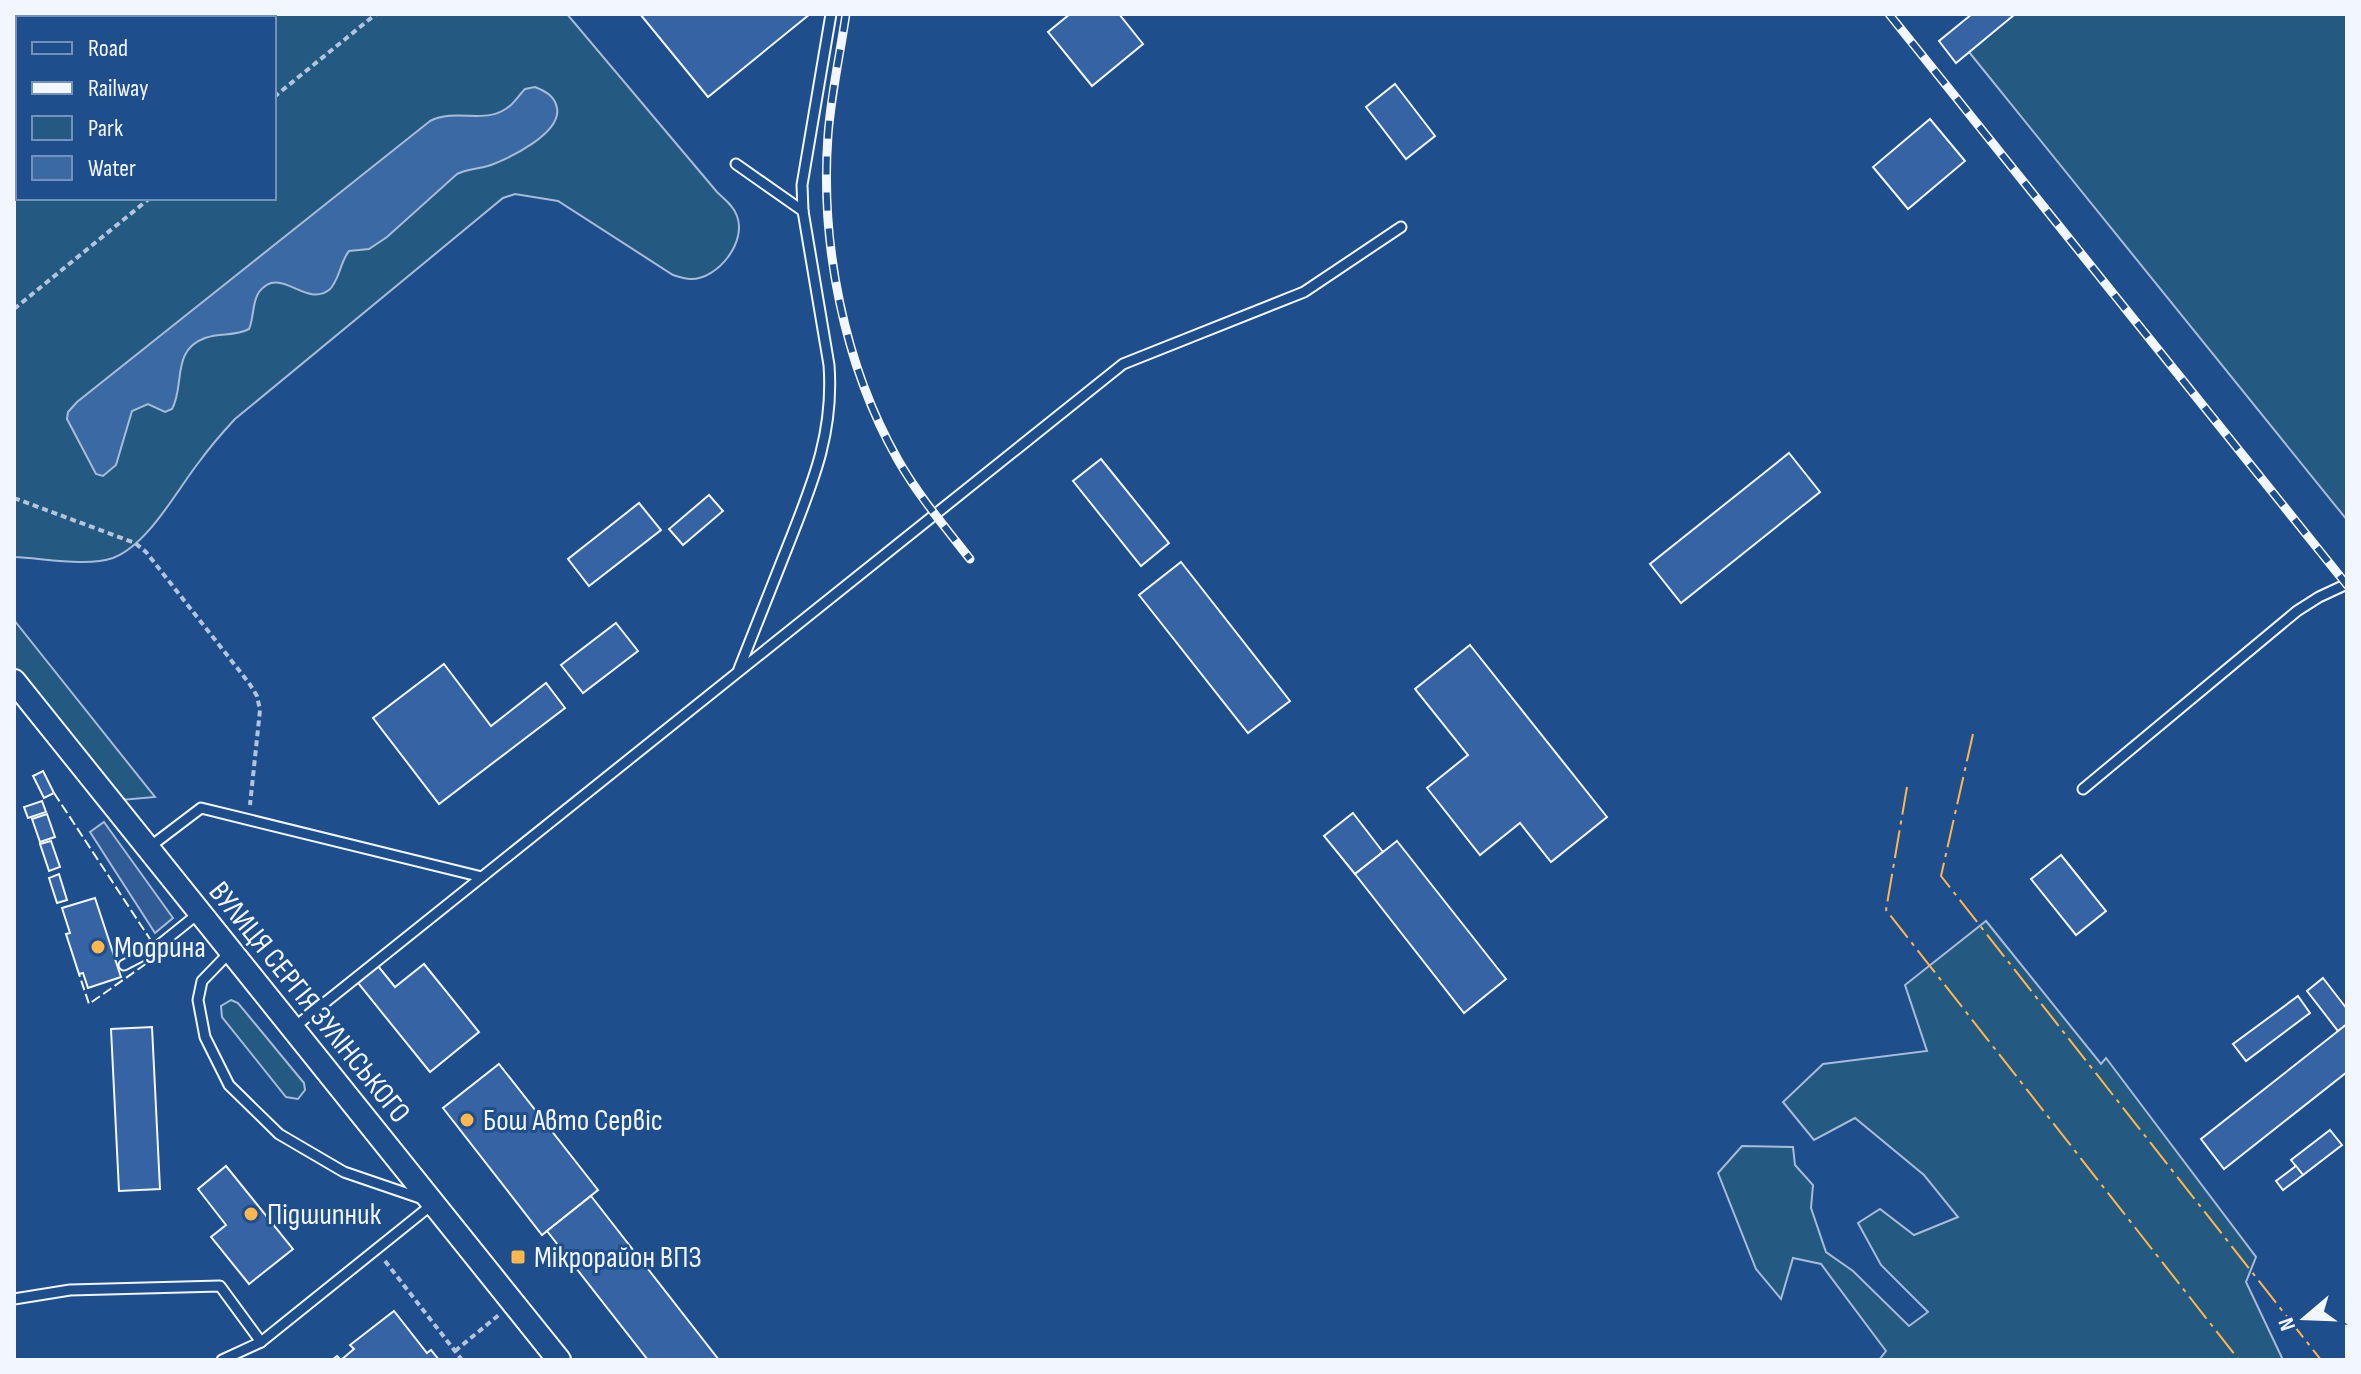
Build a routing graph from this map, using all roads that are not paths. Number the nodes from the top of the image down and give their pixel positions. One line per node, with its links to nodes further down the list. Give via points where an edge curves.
1 (831, 14): 3 (lane, via 802,185)
2 (736, 164): 3 (lane)
3 (803, 211): 6 (lane, via 829,365 828,429)
4 (1401, 227): 6 (lane, via 1304,292 1123,364)
5 (2347, 584): 8 (lane, via 2297,611)
6 (738, 672): 10 (lane)
7 (14, 681): 9 (street, ВУЛИЦЯ СЕРГІЯ ЗУЛІНСЬКОГО)
8 (2083, 789)
9 (147, 849): 10 (lane, via 201,808); 11 (street, ВУЛИЦЯ СЕРГІЯ ЗУЛІНСЬКОГО)
10 (482, 877): 14 (lane)
11 (199, 913): 12 (street, ВУЛИЦЯ СЕРГІЯ ЗУЛІНСЬКОГО); 13 (lane, via 153,950)
12 (230, 952): 14 (street, ВУЛИЦЯ СЕРГІЯ ЗУЛІНСЬКОГО); 15 (lane, via 202,981 198,1000 205,1037 229,1085 279,1134 344,1172)
13 (124, 965)
14 (292, 1029): 15 (street, ВУЛИЦЯ СЕРГІЯ ЗУЛІНСЬКОГО)
15 (434, 1203): 17 (lane); 19 (street, ВУЛИЦЯ СЕРГІЯ ЗУЛІНСЬКОГО)
16 (14, 1299): 17 (lane, via 70,1290 220,1286)
17 (261, 1342): 18 (lane)
18 (222, 1360)
19 (559, 1360)

